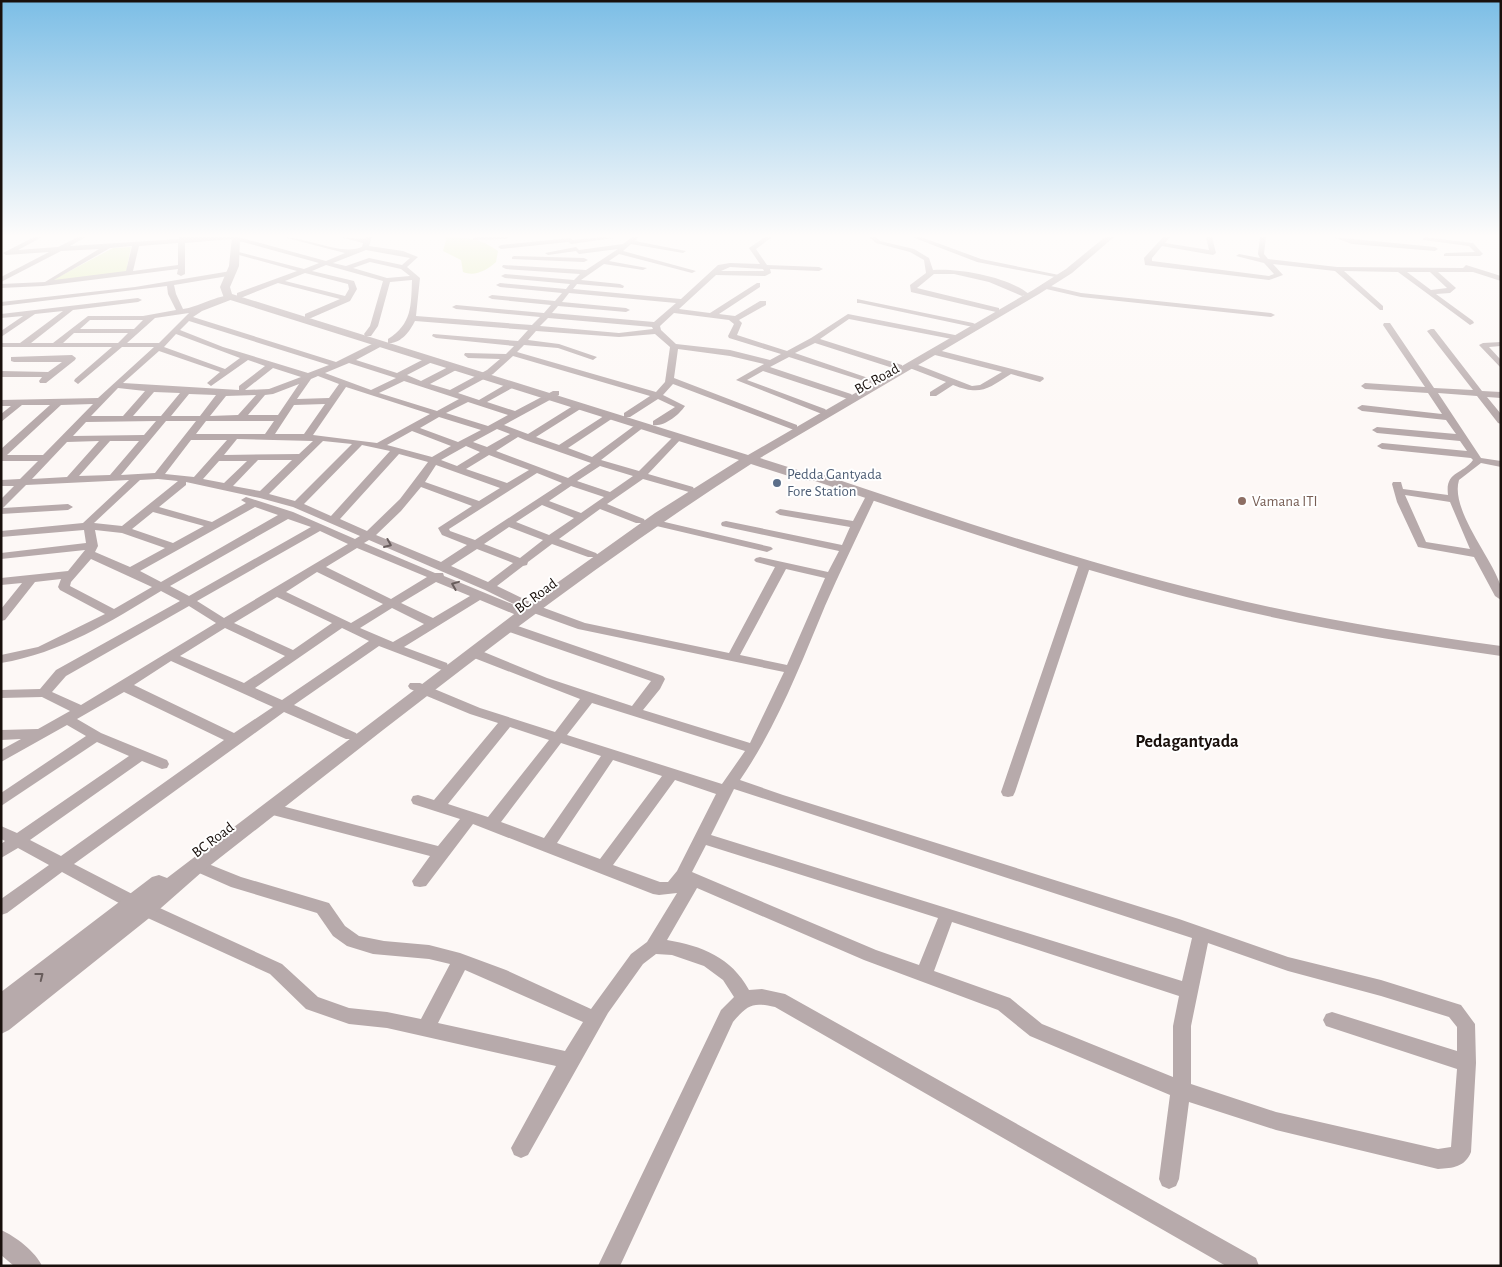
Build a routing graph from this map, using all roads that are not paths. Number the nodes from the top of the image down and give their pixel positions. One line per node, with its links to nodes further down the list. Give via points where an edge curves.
1 (71, 296): 26 (street)
2 (137, 296): 23 (street)
3 (173, 296): 33 (street)
4 (227, 296): 31 (street)
5 (238, 296): 68 (street)
6 (239, 296): 40 (street)
7 (336, 296): 22 (street)
8 (349, 296): 22 (street)
9 (382, 296): 61 (street, via 374,326)
10 (414, 296): 48 (street)
11 (562, 296): 27 (street)
12 (619, 296): 24 (street)
13 (688, 296): 24 (street)
14 (740, 296): 42 (street)
15 (940, 296): 36 (street)
16 (1022, 296): 36 (street, BC Road)
17 (1024, 296): 36 (street, BC Road)
18 (1092, 296): 38 (street)
19 (1367, 296): 30 (street)
20 (1434, 296): 50 (street)
21 (492, 297): 27 (street)
22 (347, 299): 40 (street)
23 (138, 300): 28 (street); 46 (street)
24 (682, 301): 35 (street)
25 (763, 302): 49 (street, via 740,318)
26 (1, 304)
27 (555, 304): 34 (street); 41 (street)
28 (104, 305): 32 (street); 45 (street)
29 (456, 307): 41 (street)
30 (1380, 308)
31 (199, 309): 33 (street); 47 (street)
32 (69, 310): 37 (street); 71 (street)
33 (180, 310): 44 (street)
34 (626, 310)
35 (671, 310): 42 (street); 55 (street)
36 (999, 311): 51 (street, BC Road); 64 (street, BC Road)
37 (31, 314): 39 (street); 53 (street)
38 (1271, 315)
39 (1, 316)
40 (308, 316): 61 (street)
41 (545, 316): 55 (street); 56 (street)
42 (711, 316): 49 (street)
43 (848, 316): 51 (street, via 845,311 861,301); 64 (street); 65 (street)
44 (152, 317): 46 (street); 58 (street)
45 (88, 318): 46 (street); 57 (street)
46 (143, 318)
47 (188, 318): 59 (street); 89 (street)
48 (412, 318): 56 (street); 66 (street, via 408,330)
49 (732, 319): 78 (street, via 738,323 732,336)
50 (1470, 324)
51 (973, 325): 64 (street, BC Road)
52 (1387, 325): 113 (street)
53 (14, 326): 54 (street); 62 (street)
54 (1, 327)
55 (656, 328): 56 (street, via 619,335); 75 (street)
56 (533, 330): 67 (street)
57 (72, 331): 58 (street); 72 (street)
58 (137, 331): 74 (street)
59 (175, 331): 76 (street); 81 (street)
60 (1431, 331): 121 (street)
61 (368, 334): 66 (street)
62 (1, 335)
63 (436, 336): 67 (street)
64 (951, 339): 77 (street, BC Road); 91 (street, BC Road)
65 (814, 340): 78 (street); 91 (street)
66 (391, 341): 98 (street)
67 (521, 343): 80 (street); 82 (street, via 559,346)
68 (379, 344): 85 (street); 86 (street)
69 (1501, 344): 87 (street, via 1483,344)
70 (1, 345): 71 (street)
71 (26, 346): 72 (street); 83 (street)
72 (54, 346): 73 (street)
73 (86, 346): 74 (street); 84 (street)
74 (120, 346): 76 (street); 102 (street)
75 (674, 346): 90 (street, via 730,353); 101 (street)
76 (160, 347): 94 (street); 104 (street)
77 (934, 352): 91 (street, BC Road); 95 (street)
78 (788, 354): 90 (street); 103 (street)
79 (468, 355): 80 (street)
80 (510, 355): 98 (street); 122 (street)
81 (248, 357): 88 (street); 94 (street)
82 (593, 357)
83 (14, 359): 84 (street); 93 (street)
84 (70, 359): 96 (street, via 46,378)
85 (348, 360): 89 (street); 99 (street)
86 (429, 360): 92 (street); 99 (street)
87 (1499, 361)
88 (271, 365): 97 (street); 111 (street)
89 (337, 365): 97 (street)
90 (767, 365): 124 (street); 135 (street, via 740,380)
91 (904, 366): 103 (street, BC Road); 105 (street); 174 (street, BC Road)
92 (455, 367): 98 (street); 108 (street)
93 (1, 368)
94 (227, 372): 106 (street)
95 (1008, 372): 100 (street); 105 (street, via 976,389)
96 (1, 374)
97 (312, 374): 107 (street); 117 (street); 128 (street)
98 (486, 374): 109 (street); 115 (street); 119 (street)
99 (403, 376): 108 (street); 118 (street)
100 (1040, 379)
101 (671, 380): 122 (street); 151 (street)
102 (78, 381)
103 (873, 381): 124 (street, BC Road)
104 (118, 382): 112 (street); 126 (street)
105 (952, 382): 120 (street)
106 (211, 383)
107 (344, 383): 118 (street); 129 (street)
108 (424, 383): 115 (street)
109 (511, 385): 119 (street); 130 (street)
110 (1365, 386): 113 (street)
111 (242, 388)
112 (152, 389): 114 (street); 147 (street)
113 (1430, 390): 121 (street); 140 (street)
114 (187, 391): 116 (street); 141 (street)
115 (453, 392): 125 (street)
116 (223, 393): 117 (street); 142 (street)
117 (262, 393): 143 (street)
118 (371, 393): 136 (street)
119 (552, 394): 133 (street); 137 (street); 138 (street)
120 (933, 394)
121 (1480, 394): 123 (street); 148 (street)
122 (657, 395): 138 (street); 149 (street, via 680,406 676,412)
123 (1501, 395)
124 (848, 396): 135 (street, BC Road)
125 (468, 398): 130 (street); 136 (street)
126 (99, 401): 127 (street); 146 (street)
127 (58, 402): 132 (street); 175 (street)
128 (292, 402): 129 (street); 144 (street)
129 (332, 402): 159 (street)
130 (481, 402): 137 (street)
131 (1, 403): 132 (street)
132 (19, 403): 145 (street)
133 (579, 406): 139 (street); 163 (street)
134 (1362, 408): 140 (street)
135 (822, 411): 151 (street, BC Road)
136 (439, 414): 152 (street); 153 (street)
137 (518, 414): 153 (street)
138 (628, 414): 149 (street)
139 (610, 416): 150 (street); 171 (street)
140 (1448, 416): 164 (street)
141 (164, 417): 142 (street); 147 (street); 161 (street)
142 (205, 417): 143 (street); 156 (street)
143 (242, 417): 144 (street)
144 (282, 418): 158 (street)
145 (1, 419)
146 (82, 419): 147 (street); 165 (street)
147 (124, 419)
148 (1501, 421)
149 (656, 423): 174 (street)
150 (641, 425): 160 (street); 182 (street)
151 (794, 427): 174 (street, BC Road)
152 (412, 428): 168 (street); 169 (street)
153 (494, 428): 155 (street); 168 (street)
154 (1377, 430): 164 (street)
155 (516, 434): 163 (street); 172 (street)
156 (188, 437): 157 (street); 187 (street)
157 (234, 437): 158 (street); 179 (street)
158 (268, 437): 159 (street)
159 (308, 437): 162 (street)
160 (678, 437): 174 (street); 186 (street)
161 (147, 438): 166 (street); 188 (street)
162 (321, 438): 167 (street); 176 (street)
163 (528, 438): 171 (street)
164 (1464, 438): 177 (street)
165 (63, 439): 166 (street); 178 (street)
166 (107, 439): 190 (street)
167 (360, 442): 169 (street); 212 (street)
168 (463, 444): 172 (street); 181 (street)
169 (378, 446): 173 (street)
170 (1382, 446): 177 (street)
171 (560, 449): 182 (street)
172 (489, 451): 184 (street); 185 (street)
173 (396, 452): 181 (street); 216 (street)
174 (752, 456): 189 (street); 201 (street, BC Road); 217 (street)
175 (1, 457): 178 (street)
176 (300, 457): 180 (street); 204 (street)
177 (1476, 457): 183 (street); 205 (street, via 1476,466 1452,484)
178 (48, 458): 197 (street)
179 (217, 458): 180 (street); 192 (street)
180 (255, 458): 199 (street)
181 (434, 461): 184 (street); 196 (street)
182 (595, 462): 186 (street); 193 (street)
183 (1501, 464)
184 (459, 469): 200 (street)
185 (536, 470): 193 (street); 200 (street)
186 (641, 475): 201 (street); 202 (street)
187 (158, 476): 188 (street); 192 (street)
188 (114, 477): 190 (street)
189 (816, 478): 203 (street)
190 (71, 479): 197 (street)
191 (135, 480): 195 (street); 197 (street); 221 (street)
192 (197, 480): 199 (street)
193 (569, 482): 202 (street); 206 (street)
194 (1, 483): 197 (street)
195 (182, 483): 204 (street); 211 (street)
196 (420, 483): 207 (street); 226 (street)
197 (23, 484): 198 (street); 209 (street)
198 (1, 487)
199 (226, 487): 204 (street)
200 (508, 487): 207 (street)
201 (689, 489): 217 (street, BC Road)
202 (612, 496): 208 (street)
203 (871, 496): 220 (street); 239 (street)
204 (259, 499): 212 (street); 222 (street)
205 (1454, 499): 234 (street); 234 (street, via 1398,488 1422,545)
206 (540, 501): 215 (street); 218 (street)
207 (480, 505): 229 (street, via 443,528 446,533)
208 (599, 505): 215 (street); 217 (street)
209 (1, 506)
210 (68, 506): 213 (street)
211 (152, 508): 222 (street); 224 (street)
212 (293, 510): 216 (street); 223 (street); 248 (street)
213 (1, 511)
214 (780, 512): 220 (street)
215 (582, 517): 227 (street)
216 (332, 520): 226 (street)
217 (646, 521): 231 (street); 235 (street, BC Road); 254 (street)
218 (508, 523): 227 (street); 229 (street)
219 (726, 524): 232 (street)
220 (856, 525): 232 (street)
221 (87, 526): 224 (street); 225 (street); 233 (street)
222 (214, 526): 230 (street)
223 (320, 527): 228 (street); 252 (street)
224 (124, 530): 230 (street)
225 (1, 534)
226 (369, 536): 228 (street); 243 (street, one-way to 243)
227 (550, 539): 235 (street); 238 (street)
228 (356, 544): 241 (street); 243 (street)
229 (476, 545): 238 (street); 243 (street)
230 (173, 548): 242 (street)
231 (767, 549)
232 (844, 549): 245 (street)
233 (90, 550): 236 (street); 242 (street); 244 (street)
234 (1478, 554): 251 (street)
235 (592, 555): 254 (street, BC Road)
236 (1, 556)
237 (760, 560): 240 (street)
238 (523, 563): 249 (street)
239 (1086, 564): 262 (street, via 1234,603 1334,624); 294 (street)
240 (782, 565): 245 (street); 266 (street)
241 (318, 568): 250 (street); 253 (street)
242 (131, 571): 248 (street)
243 (442, 572): 249 (street); 253 (street)
244 (71, 574): 246 (street); 255 (street, via 64,587)
245 (832, 576): 269 (street)
246 (31, 579): 247 (street); 256 (street)
247 (1, 582)
248 (161, 586): 252 (street); 255 (street)
249 (484, 591): 254 (street); 258 (street)
250 (278, 592): 257 (street); 259 (street)
251 (1501, 596)
252 (189, 601): 257 (street); 273 (street, via 61,673)
253 (393, 602): 258 (street); 259 (street)
254 (521, 613): 263 (street); 266 (street); 268 (street, BC Road); 278 (street, via 658,679)
255 (114, 614): 267 (street, via 53,645)
256 (1, 618)
257 (224, 623): 264 (street); 265 (street)
258 (433, 623): 261 (street)
259 (346, 626): 260 (street); 264 (street)
260 (378, 641): 261 (street); 276 (street)
261 (393, 648): 268 (street)
262 (1501, 651)
263 (474, 653): 272 (street); 275 (street)
264 (294, 655): 271 (street)
265 (170, 656): 270 (street); 271 (street)
266 (733, 657): 269 (street)
267 (1, 659)
268 (442, 666): 272 (street, BC Road)
269 (792, 670): 287 (street)
270 (124, 686): 277 (street); 286 (street)
271 (246, 688): 276 (street)
272 (421, 688): 280 (street); 284 (street, BC Road); 298 (street)
273 (44, 693): 274 (street); 277 (street)
274 (1, 694)
275 (589, 698): 278 (street); 285 (street)
276 (285, 706): 284 (street); 286 (street)
277 (82, 711): 279 (street)
278 (635, 711): 287 (street)
279 (68, 720): 281 (street); 283 (street)
280 (508, 721): 285 (street); 297 (street)
281 (43, 734): 282 (street); 290 (street)
282 (1, 735)
283 (96, 736): 289 (street); 296 (street)
284 (351, 736): 312 (street, BC Road, via 188,859)
285 (558, 736): 288 (street); 300 (street)
286 (235, 739): 307 (street)
287 (754, 749): 293 (street)
288 (612, 753): 292 (street); 304 (street)
289 (139, 756): 291 (street); 303 (street)
290 (1, 757)
291 (162, 764)
292 (672, 774): 293 (street); 309 (street)
293 (728, 786): 302 (street); 315 (street)
294 (1008, 792)
295 (418, 800): 297 (street)
296 (1, 801)
297 (438, 806): 299 (street)
298 (270, 809): 306 (street); 308 (street)
299 (470, 817): 300 (street); 306 (street)
300 (491, 824): 304 (street)
301 (1, 832): 303 (street)
302 (702, 838): 310 (street); 314 (street)
303 (18, 840): 305 (street); 307 (street)
304 (547, 846): 309 (street)
305 (1, 852)
306 (441, 853): 311 (street)
307 (63, 864): 312 (street); 313 (street)
308 (196, 865): 312 (street); 317 (street, via 237,882 322,908 335,928 353,942 420,950)
309 (602, 868): 310 (street, via 659,889 673,888)
310 (689, 877): 316 (street); 318 (street)
311 (420, 881)
312 (140, 906): 321 (street, BC Road, one-way to 312); 324 (street); 325 (street, via 276,969 312,1003 349,1016)
313 (1, 908)
314 (947, 915): 318 (street); 319 (street)
315 (1201, 934): 319 (street); 327 (street, via 1288,964 1456,1011 1466,1024)
316 (653, 947): 320 (street, via 674,949 722,966 735,979); 322 (street, via 629,966)
317 (461, 961): 322 (street); 325 (street)
318 (923, 976): 328 (street, via 1004,1004 1036,1030)
319 (1189, 991): 328 (street, via 1182,1026)
320 (744, 998): 333 (street, via 727,1016); 334 (street, via 760,996 779,1000)
321 (1, 1006)
322 (595, 1019): 326 (street)
323 (1332, 1020): 327 (street)
324 (1, 1023)
325 (425, 1029): 326 (street)
326 (571, 1061): 329 (street)
327 (1467, 1063): 328 (street, via 1461,1152 1454,1158 1438,1158 1276,1121)
328 (1181, 1090): 330 (street)
329 (521, 1148)
330 (1170, 1179)
331 (1, 1241): 332 (street)
332 (31, 1266)
333 (609, 1266)
334 (1248, 1266)

